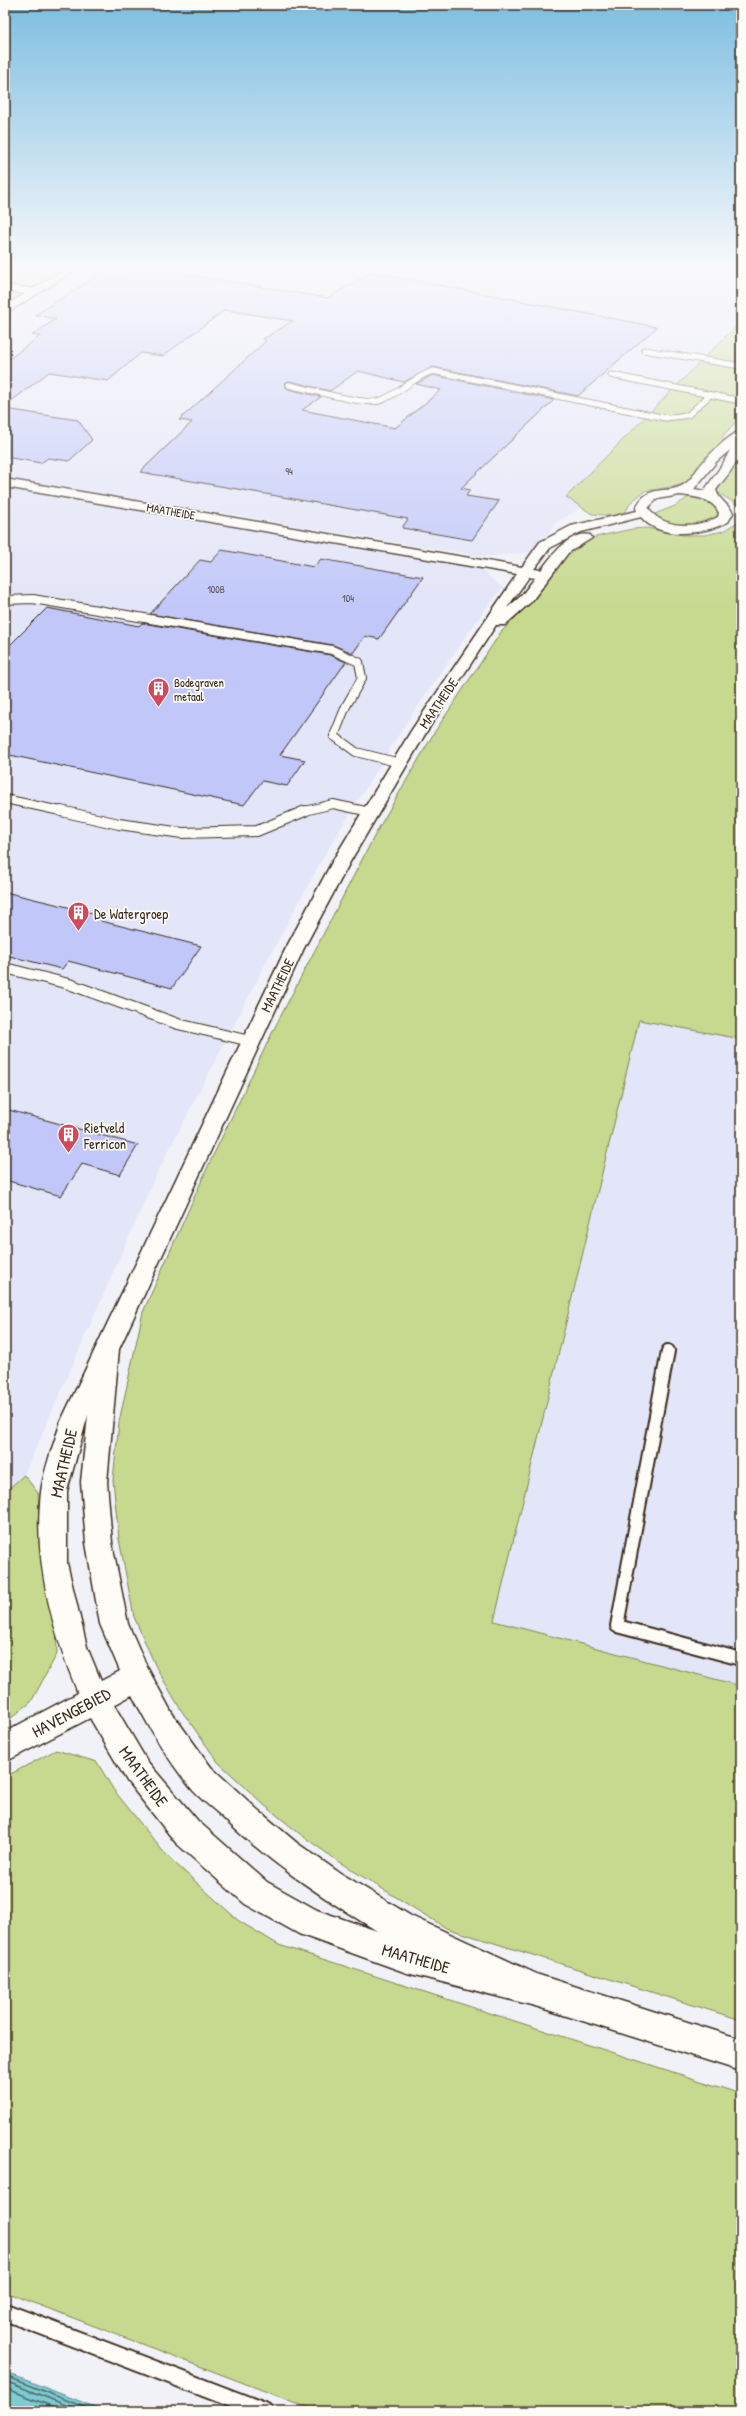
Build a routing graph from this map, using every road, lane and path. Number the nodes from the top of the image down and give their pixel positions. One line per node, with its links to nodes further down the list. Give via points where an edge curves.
1 (408, 384): 4 (lane, via 384,401 372,402)
2 (502, 384): 5 (lane, via 666,418 688,415)
3 (654, 384): 5 (lane)
4 (289, 385)
5 (710, 395): 6 (lane)
6 (741, 401)
7 (741, 437): 9 (street, via 713,458 691,486); 10 (street, via 730,463 710,490)
8 (5, 483): 14 (street, MAATHEIDE)
9 (680, 492): 10 (street); 12 (street, via 657,494 649,498 642,508)
10 (712, 499): 11 (street)
11 (724, 508): 13 (street, via 726,513); 13 (street, via 737,516)
12 (648, 517): 13 (street, via 664,526 692,529 705,528); 14 (street, MAATHEIDE, via 576,529 545,546); 15 (street, MAATHEIDE, via 582,539 563,550)
13 (720, 522)
14 (526, 571): 15 (street, MAATHEIDE); 17 (street, MAATHEIDE)
15 (544, 575): 17 (street, MAATHEIDE, via 526,599)
16 (5, 600): 18 (lane, via 33,598 332,650 358,662 362,678 346,706 334,736 356,752)
17 (481, 639): 18 (street, MAATHEIDE)
18 (400, 763): 20 (street, MAATHEIDE)
19 (5, 799): 20 (lane, via 119,824 182,833 257,831 298,813 333,804)
20 (370, 812): 22 (street, MAATHEIDE, via 306,928)
21 (5, 968): 22 (lane, via 69,984 178,1024)
22 (250, 1041): 23 (street, MAATHEIDE)
23 (107, 1349): 26 (street, MAATHEIDE, via 94,1482 99,1543 114,1624); 27 (street, MAATHEIDE, via 73,1421 54,1490 54,1563 73,1647)
24 (668, 1351): 25 (lane, via 617,1626)
25 (741, 1659)
26 (137, 1677): 27 (street, HAVENGEBIED); 29 (street, MAATHEIDE, via 162,1723 201,1777 286,1854 326,1882 400,1927)
27 (95, 1700): 28 (street, HAVENGEBIED); 29 (street, MAATHEIDE, via 137,1771 187,1832 256,1893 310,1924 407,1957)
28 (5, 1748)
29 (535, 1990): 30 (street, MAATHEIDE)
30 (741, 2055)
31 (5, 2312): 32 (lane)
32 (264, 2411)

